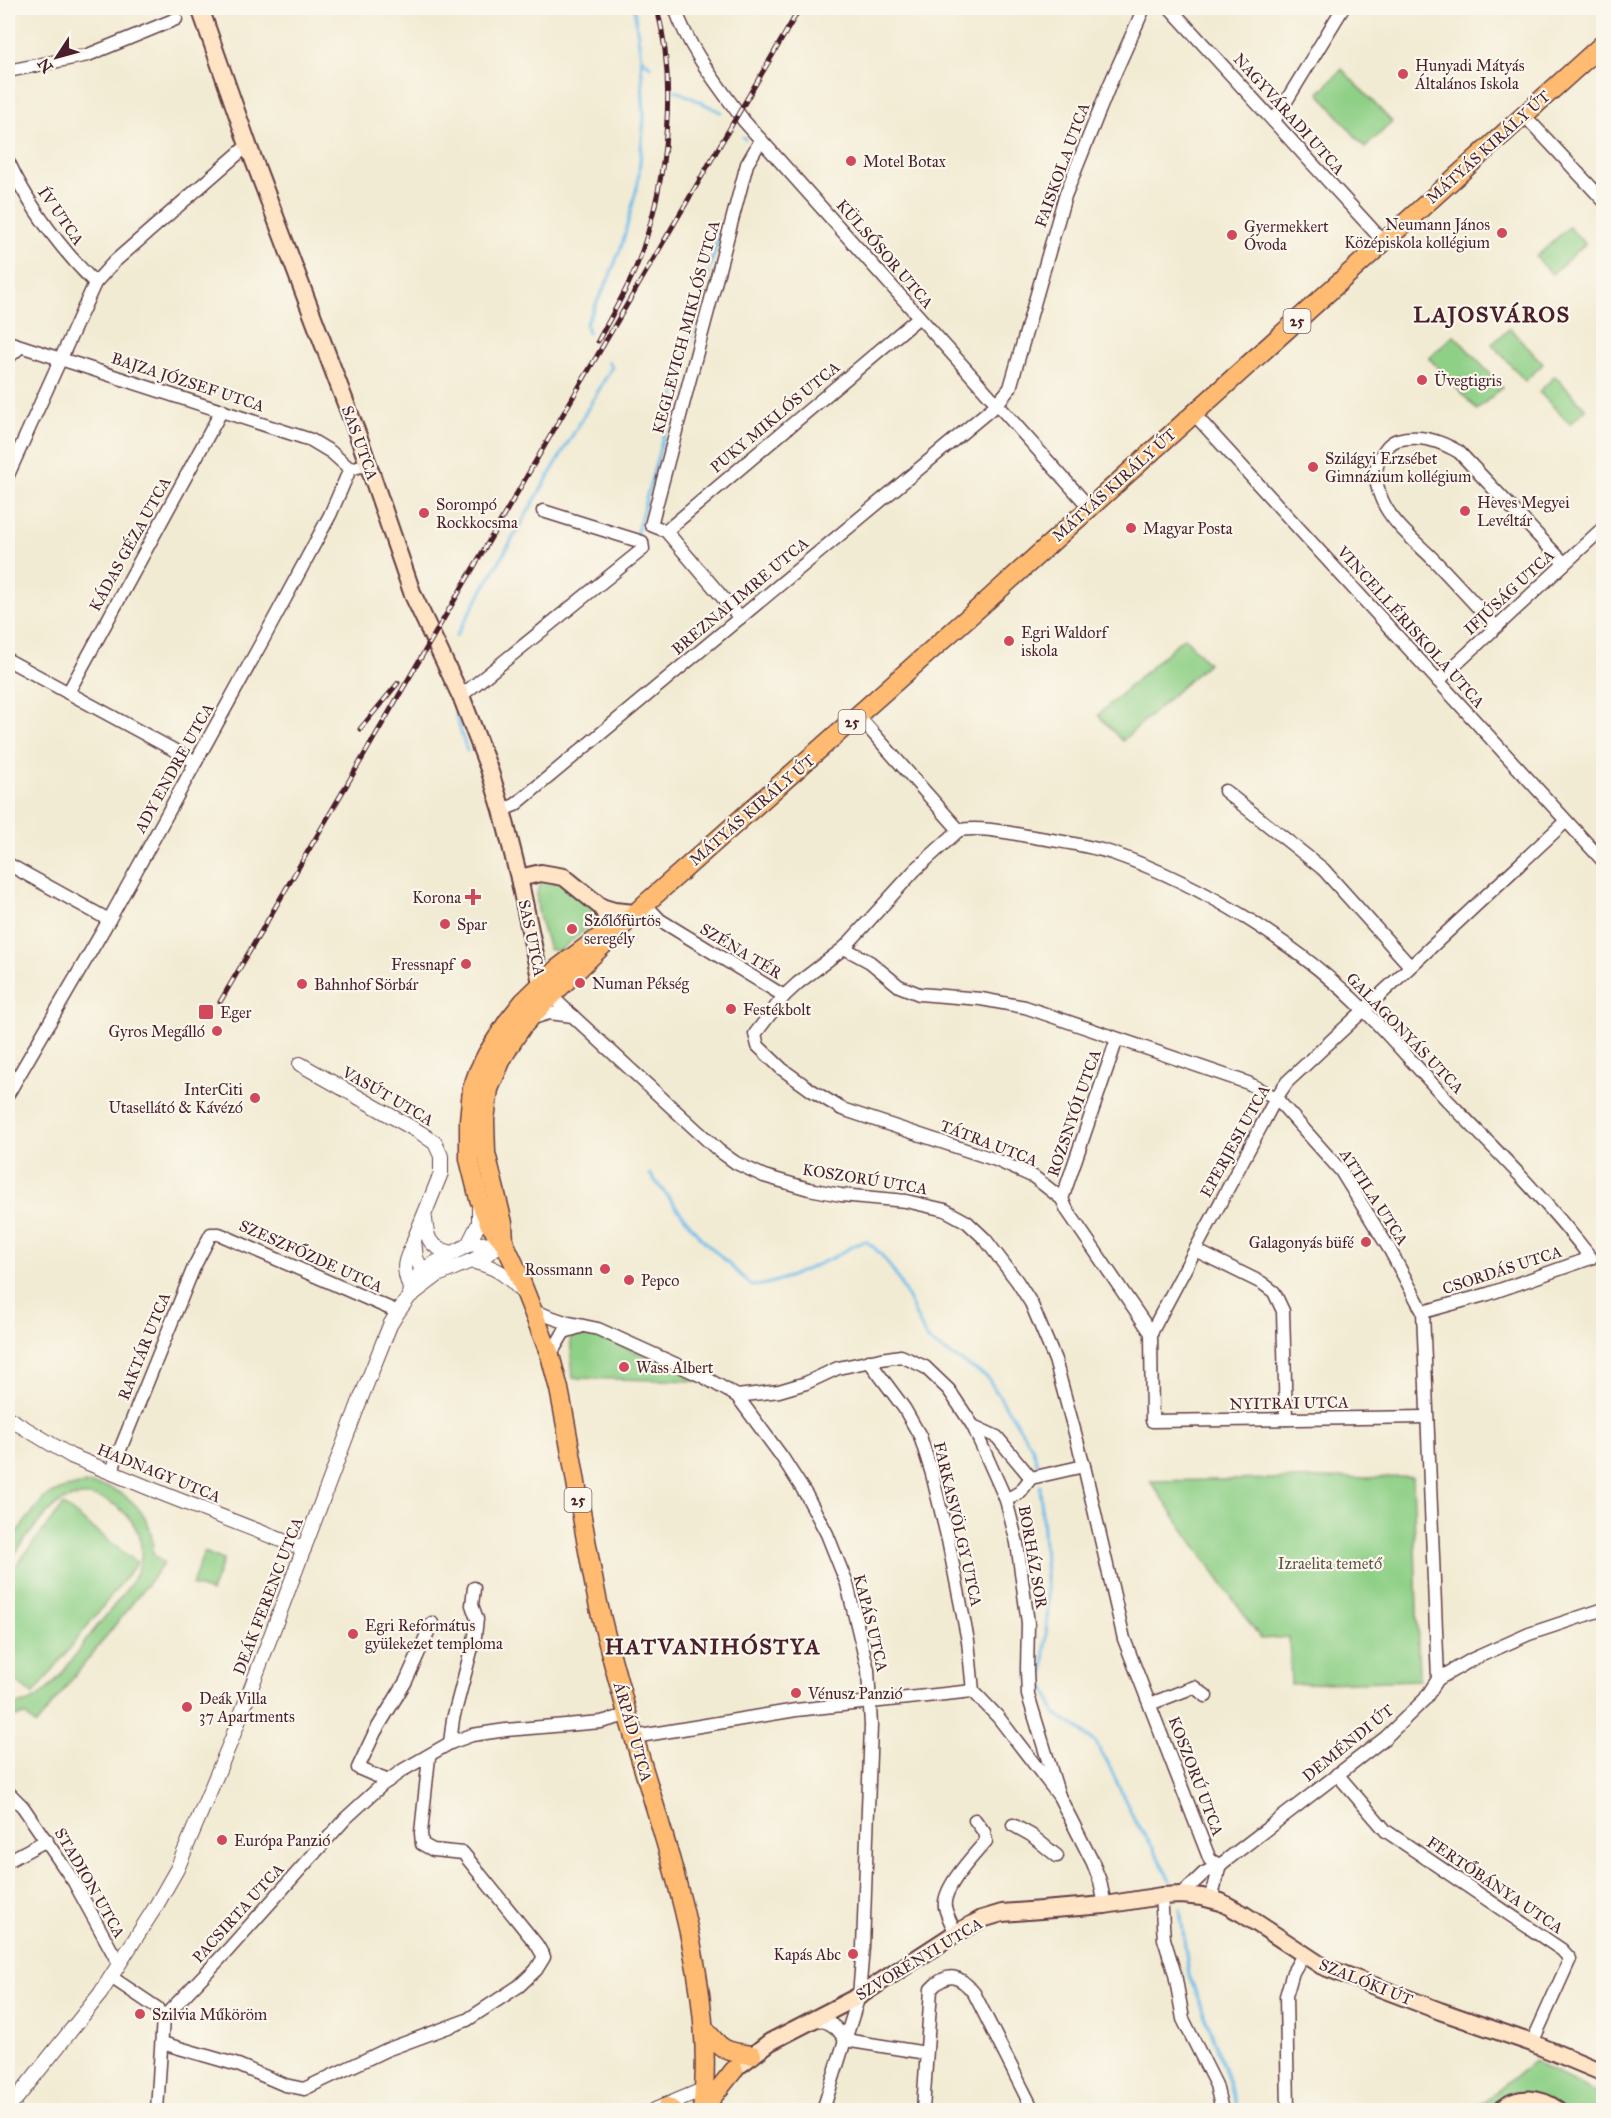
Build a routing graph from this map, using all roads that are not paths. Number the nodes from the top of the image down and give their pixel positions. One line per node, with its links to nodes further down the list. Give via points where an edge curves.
1 (200, 8): 12 (main road, SAS UTCA)
2 (675, 8): 11 (street, KÜLSŐSOR UTCA, via 696,55)
3 (1144, 8): 22 (street, FAISKOLA UTCA, via 1065,196 1011,388)
4 (1170, 8): 10 (street, NAGYVÁRADI UTCA)
5 (1343, 8): 10 (street)
6 (176, 19): 8 (street, via 88,55)
7 (1604, 42): 9 (main road, MÁTYÁS KIRÁLY ÚT / 25)
8 (8, 71)
9 (1523, 114): 14 (street); 15 (main road, MÁTYÁS KIRÁLY ÚT / 25)
10 (1274, 121): 15 (street, NAGYVÁRADI UTCA)
11 (761, 140): 17 (street, KÜLSŐSOR UTCA); 31 (street, KEGLEVICH MIKLÓS UTCA, via 747,164 651,525)
12 (248, 145): 16 (street); 25 (main road, SAS UTCA)
13 (8, 161): 16 (street, ÍV UTCA, via 19,185 71,259)
14 (1604, 201)
15 (1383, 241): 24 (main road, MÁTYÁS KIRÁLY ÚT / 25)
16 (95, 283): 21 (street)
17 (919, 317): 22 (street, KÜLSŐSOR UTCA); 31 (street, PUKY MIKLÓS UTCA)
18 (8, 342): 19 (street, BAJZA JÓZSEF UTCA)
19 (20, 347): 20 (street); 21 (street, BAJZA JÓZSEF UTCA)
20 (8, 358)
21 (61, 358): 23 (street, BAJZA JÓZSEF UTCA); 27 (street)
22 (997, 404): 28 (street, KÜLSŐSOR UTCA); 33 (street, BREZNAI IMRE UTCA)
23 (222, 410): 26 (street, BAJZA JÓZSEF UTCA, via 311,440); 37 (street, KÁDAS GÉZA UTCA)
24 (1194, 414): 28 (main road, MÁTYÁS KIRÁLY ÚT / 25); 36 (street, VINCELLÉRISKOLA UTCA)
25 (369, 464): 26 (street); 38 (main road, SAS UTCA, via 413,595)
26 (350, 469): 40 (street, ADY ENDRE UTCA, via 324,525)
27 (8, 475)
28 (1090, 508): 39 (main road, MÁTYÁS KIRÁLY ÚT / 25)
29 (543, 511): 38 (street, via 642,542 643,549)
30 (1604, 527): 32 (street, IFJÚSÁG UTCA)
31 (666, 531): 33 (street)
32 (1564, 563): 34 (street, IFJÚSÁG UTCA); 34 (street, via 1459,452 1424,438 1395,441 1387,447 1376,471 1382,501)
33 (740, 618): 42 (street, BREZNAI IMRE UTCA, via 515,805)
34 (1496, 627): 36 (street, IFJÚSÁG UTCA)
35 (8, 660): 37 (street)
36 (1438, 681): 43 (street, VINCELLÉRISKOLA UTCA)
37 (68, 693): 40 (street)
38 (461, 696): 42 (main road, SAS UTCA)
39 (858, 716): 44 (street); 49 (main road, MÁTYÁS KIRÁLY ÚT / 25)
40 (196, 762): 50 (street, ADY ENDRE UTCA)
41 (1225, 791): 53 (street, via 1323,869)
42 (502, 810): 47 (main road, SAS UTCA)
43 (1566, 821): 45 (street, VINCELLÉRISKOLA UTCA); 53 (street, EPERJESI UTCA)
44 (959, 830): 52 (street, via 915,870); 56 (street, GALAGONYÁS UTCA, via 973,828 1063,842 1113,854 1169,875 1269,933)
45 (1604, 862)
46 (8, 864): 50 (street)
47 (519, 878): 48 (main road, SAS UTCA, via 541,873 564,877); 54 (main road, SAS UTCA)
48 (601, 907): 49 (main road, SAS UTCA); 51 (main road, via 607,916)
49 (634, 914): 51 (main road, MÁTYÁS KIRÁLY ÚT / 25); 54 (main road, MÁTYÁS KIRÁLY ÚT / 25, via 607,943); 55 (street, SZÉNA TÉR, via 660,920)
50 (109, 920): 62 (street, ADY ENDRE UTCA)
51 (605, 934): 54 (main road, MÁTYÁS KIRÁLY ÚT / 25, via 556,969)
52 (844, 948): 55 (street); 60 (street, ATTILA UTCA, via 870,962 898,986 919,994 1025,1007)
53 (1410, 966): 56 (street, EPERJESI UTCA)
54 (546, 989): 57 (street, KOSZORÚ UTCA); 58 (main road, MÁTYÁS KIRÁLY ÚT / 25); 65 (main road, MÁTYÁS KIRÁLY ÚT / 25, via 523,1002 495,1040 472,1089 469,1159)
55 (784, 996): 59 (street, SZÉNA TÉR)
56 (1363, 1009): 63 (street, EPERJESI UTCA, via 1287,1082); 73 (street, GALAGONYÁS UTCA, via 1513,1167)
57 (573, 1016): 58 (street, via 549,1013); 90 (street, KOSZORÚ UTCA, via 736,1163 764,1176 820,1191 945,1210 967,1222 1001,1258 1031,1303 1055,1360)
58 (527, 1021): 69 (main road, MÁTYÁS KIRÁLY ÚT / 25, via 493,1079 485,1120 486,1153)
59 (755, 1034): 64 (street, TÁTRA UTCA, via 758,1046 782,1069 842,1109 996,1160 1034,1177)
60 (1118, 1039): 63 (street, ATTILA UTCA, via 1248,1083); 64 (street, ROZSNYÓI UTCA)
61 (300, 1064): 66 (street, VASÚT UTCA, via 435,1143 441,1156 441,1173)
62 (8, 1094)
63 (1276, 1098): 71 (street, EPERJESI UTCA); 80 (street, ATTILA UTCA, via 1341,1171)
64 (1062, 1198): 82 (street, TÁTRA UTCA)
65 (479, 1199): 69 (main road, MÁTYÁS KIRÁLY ÚT / 25, via 490,1225); 70 (street, via 479,1223)
66 (424, 1216): 68 (street, VASÚT UTCA); 72 (street, via 427,1236 437,1249)
67 (211, 1234): 79 (street, SZESZFŐZDE UTCA, via 219,1234); 91 (street, RAKTÁR UTCA, via 192,1272)
68 (414, 1240): 75 (street); 77 (street, VASÚT UTCA, via 404,1272)
69 (504, 1242): 70 (street); 74 (street, DEÁK FERENC UTCA); 78 (main road, ÁRPÁD UTCA / 25)
70 (468, 1245): 72 (street)
71 (1195, 1250): 82 (street, EPERJESI UTCA); 88 (street, via 1274,1292 1283,1311)
72 (452, 1253): 75 (street)
73 (1591, 1258): 80 (street, CSORDÁS UTCA)
74 (470, 1261): 76 (street, DEÁK FERENC UTCA); 78 (street, via 501,1270)
75 (422, 1270): 76 (street); 77 (street)
76 (438, 1275): 77 (street, DEÁK FERENC UTCA)
77 (412, 1292): 79 (street, DEÁK FERENC UTCA)
78 (531, 1306): 81 (street, via 552,1318); 83 (main road, ÁRPÁD UTCA / 25)
79 (398, 1312): 94 (street, DEÁK FERENC UTCA)
80 (1423, 1312): 86 (street, ATTILA UTCA)
81 (583, 1326): 83 (street, via 564,1332); 85 (street, via 628,1341)
82 (1151, 1333): 88 (street, NYITRAI UTCA, via 1152,1421)
83 (550, 1355): 103 (main road, ÁRPÁD UTCA / 25, via 598,1602)
84 (869, 1361): 85 (street, via 838,1368 779,1391); 89 (street, BORHÁZ SOR, via 901,1356 925,1368 949,1390); 99 (street, FARKASVÖLGY UTCA, via 920,1436 932,1474 968,1641)
85 (737, 1396): 101 (street, KAPÁS UTCA, via 782,1457 827,1534 847,1584 868,1670)
86 (1426, 1417): 88 (street, NYITRAI UTCA); 98 (street, ATTILA UTCA)
87 (8, 1418): 91 (street, HADNAGY UTCA, via 71,1456)
88 (1286, 1419)
89 (973, 1426): 92 (street, via 997,1437); 93 (street, BORHÁZ SOR)
90 (1084, 1466): 92 (street); 102 (street, KOSZORÚ UTCA, via 1124,1639)
91 (112, 1473): 94 (street, HADNAGY UTCA)
92 (1031, 1478): 93 (street, via 1020,1492)
93 (1006, 1500): 110 (street, BORHÁZ SOR, via 1017,1543 1028,1623 1028,1695)
94 (304, 1549): 124 (street, DEÁK FERENC UTCA, via 196,1826 166,1888)
95 (474, 1588): 105 (street, via 475,1636)
96 (1604, 1609): 98 (street, DEMÉNDI ÚT, via 1528,1634)
97 (432, 1623): 108 (street, via 406,1681 358,1768)
98 (1438, 1679): 107 (street, DEMÉNDI ÚT, via 1425,1699 1385,1738)
99 (973, 1691): 101 (street); 110 (street)
100 (1206, 1696): 102 (street, KOSZORÚ UTCA, via 1194,1687)
101 (871, 1702): 104 (street, via 796,1710); 126 (street, KAPÁS UTCA)
102 (1150, 1704): 116 (street, KOSZORÚ UTCA)
103 (627, 1715): 104 (main road, ÁRPÁD UTCA / 25); 105 (street, PACSIRTA UTCA, via 601,1722 472,1735)
104 (634, 1737): 129 (main road, ÁRPÁD UTCA / 25, via 679,1896)
105 (450, 1743): 106 (street, PACSIRTA UTCA)
106 (429, 1757): 108 (street, PACSIRTA UTCA); 131 (street, via 422,1844 433,1850 463,1853 537,1945 544,1958 536,1970 467,2020 386,2050 304,2089)
107 (1337, 1774): 116 (street, DEMÉNDI ÚT); 132 (street, FERTŐBÁNYA UTCA, via 1386,1830 1570,1959)
108 (388, 1781): 127 (street, PACSIRTA UTCA, via 346,1818)
109 (8, 1792): 113 (street, STADION UTCA)
110 (1059, 1796): 121 (street, via 1093,1863)
111 (975, 1820): 122 (street, via 986,1841 946,1894 945,1907)
112 (1013, 1825): 114 (street)
113 (47, 1840): 115 (street); 124 (street, STADION UTCA)
114 (1057, 1856)
115 (8, 1861)
116 (1215, 1863): 117 (street, DEMÉNDI ÚT); 120 (street)
117 (1204, 1873): 118 (street, DEMÉNDI ÚT); 120 (street, via 1198,1884)
118 (1181, 1895): 119 (main road, SZVORÉNYI UTCA); 120 (main road, SZVORÉNYI UTCA)
119 (1161, 1896): 121 (main road, SZVORÉNYI UTCA); 145 (street, via 1164,1939 1183,2019 1216,2085)
120 (1207, 1898): 123 (main road, SZALÓKI ÚT, via 1243,1914)
121 (1105, 1905): 122 (main road, SZVORÉNYI UTCA, via 1002,1913)
122 (956, 1934): 126 (main road, SZVORÉNYI UTCA)
123 (1303, 1955): 132 (main road, SZALÓKI ÚT, via 1348,1977); 146 (street, via 1286,1996)
124 (119, 1964): 125 (street, DEÁK FERENC UTCA)
125 (111, 1977): 127 (street, via 157,2008); 138 (street, DEÁK FERENC UTCA)
126 (859, 1996): 128 (main road, SZVORÉNYI UTCA); 130 (street, KAPÁS UTCA)
127 (164, 2018): 131 (street)
128 (814, 2019): 130 (street, via 828,2021); 134 (main road, SZVORÉNYI UTCA)
129 (705, 2029): 134 (main road, via 718,2047); 137 (main road, ÁRPÁD UTCA / 25)
130 (845, 2040): 133 (street); 142 (street, KAPÁS UTCA)
131 (162, 2043): 140 (street)
132 (1532, 2043): 136 (main road, SZALÓKI ÚT)
133 (926, 2053): 143 (street); 144 (street, via 931,1989 938,1981 952,1976 964,1980)
134 (752, 2055): 135 (main road, SZVORÉNYI UTCA)
135 (735, 2070): 137 (main road, SZVORÉNYI UTCA); 141 (main road)
136 (1604, 2073)
137 (705, 2089): 139 (street, SZVORÉNYI UTCA); 141 (main road, 25)
138 (8, 2109)
139 (665, 2109)
140 (157, 2110)
141 (702, 2110)
142 (823, 2110)
143 (923, 2110)
144 (1033, 2110)
145 (1222, 2110)
146 (1288, 2110)
147 (1500, 2110): 148 (main road, via 1527,2098)
148 (1558, 2110)

